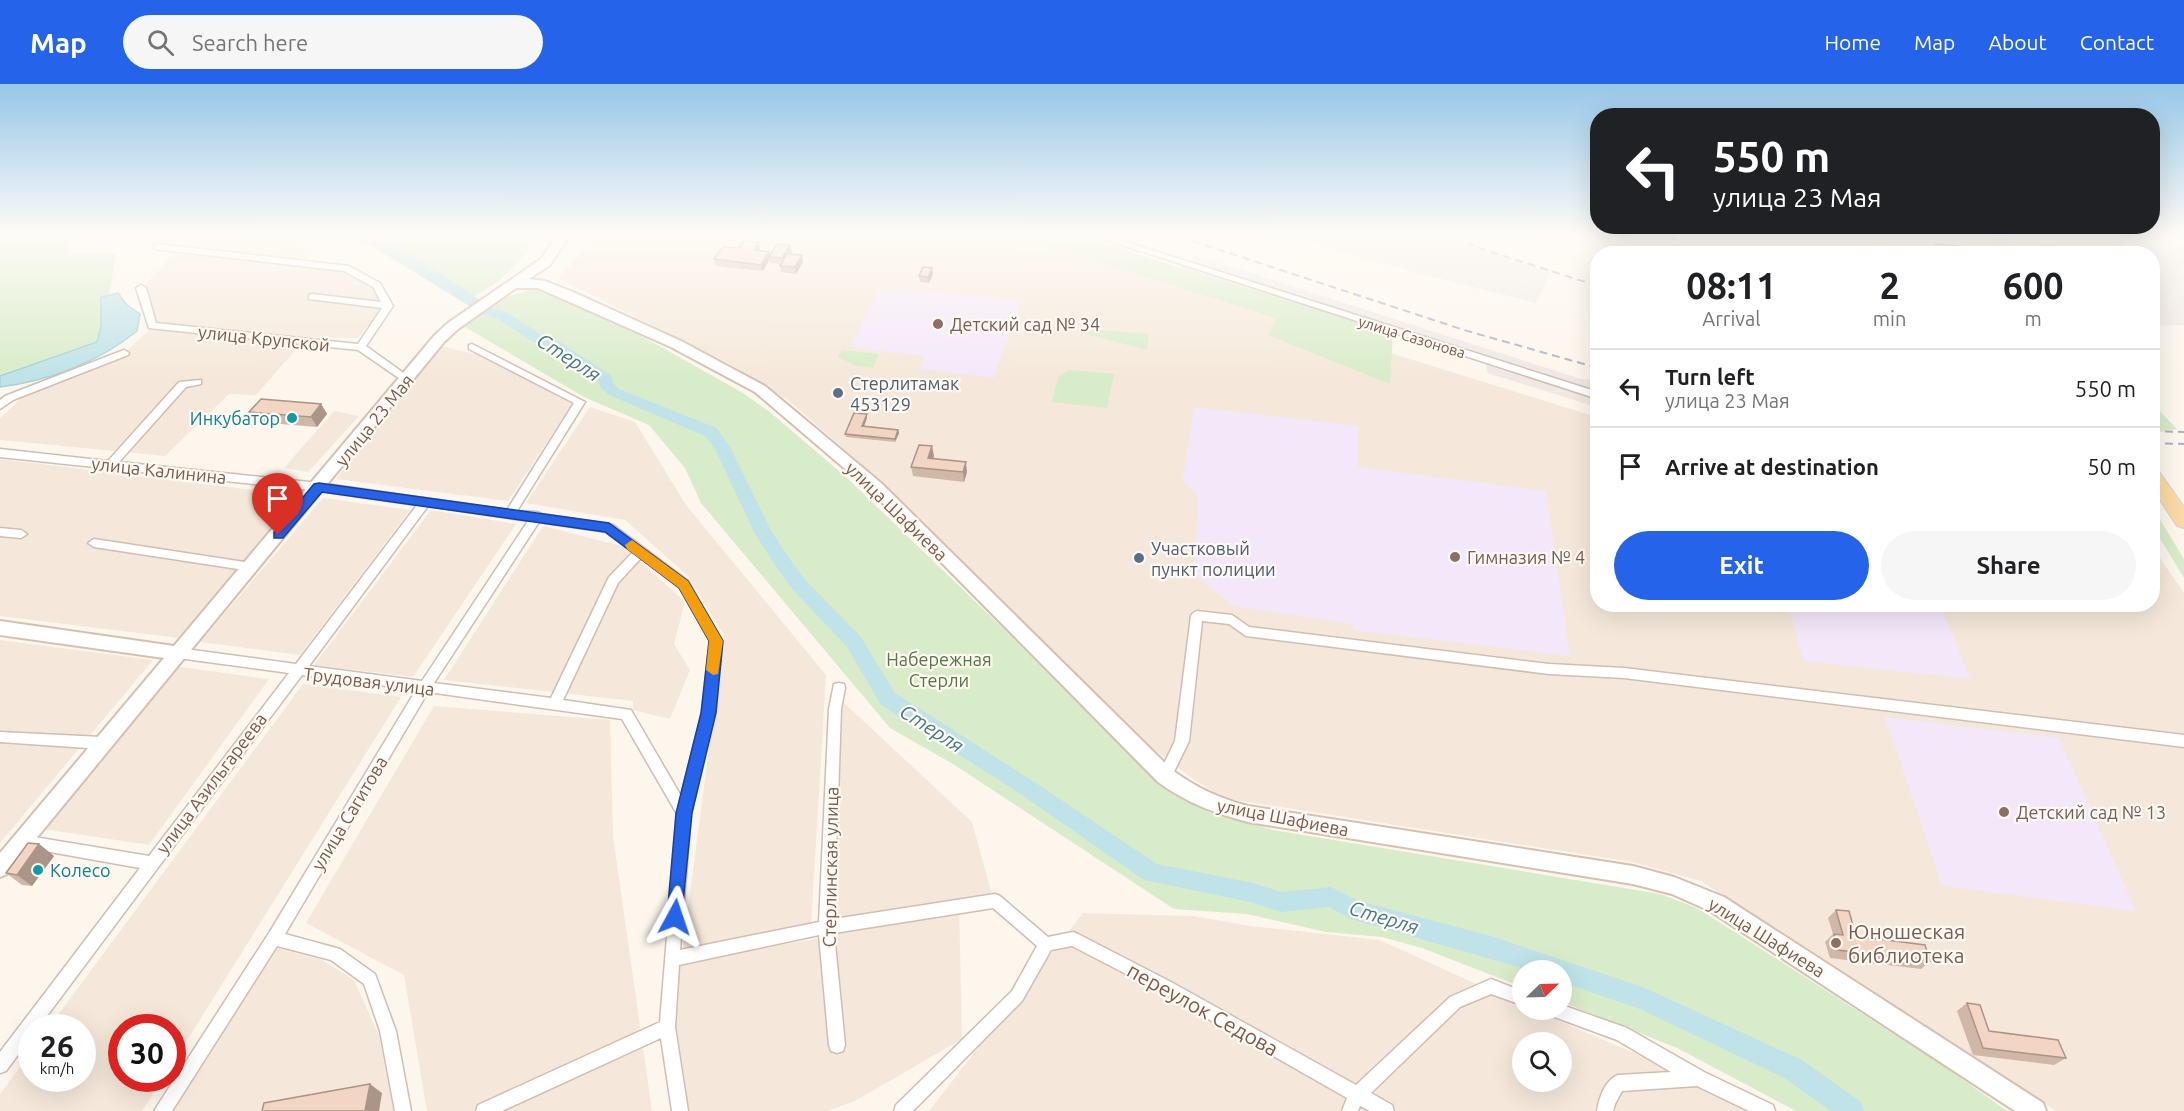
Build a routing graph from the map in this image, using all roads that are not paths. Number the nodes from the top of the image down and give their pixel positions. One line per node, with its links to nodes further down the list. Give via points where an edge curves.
1 (369, 281): 9 (street, via 377,285)
2 (515, 281): 6 (street)
3 (539, 281): 5 (street)
4 (1239, 281): 15 (street, улица Сазонова)
5 (540, 284): 6 (street); 41 (street, улица Шафиева, via 676,344 760,389 888,499)
6 (509, 286): 13 (street, улица 23 Мая, via 453,326)
7 (141, 288): 10 (street, улица Крупской, via 152,327)
8 (312, 297): 9 (street)
9 (388, 306): 10 (street)
10 (361, 347): 13 (street, улица Крупской)
11 (472, 347): 23 (street, via 580,402)
12 (124, 353): 16 (street, via 9,398)
13 (407, 379): 20 (street, улица 23 Мая)
14 (197, 382): 18 (street, via 183,384)
15 (1590, 393)
16 (0, 406)
17 (0, 453): 18 (street, улица Калинина)
18 (110, 465): 20 (street, улица Калинина)
19 (2160, 486): 25 (main road)
20 (319, 487): 21 (street, улица Калинина); 31 (street, улица 23 Мая)
21 (425, 502): 23 (street, улица Калинина); 34 (street, улица Азильгареева)
22 (2160, 502): 28 (main road)
23 (511, 512): 24 (street, улица Калинина)
24 (537, 516): 30 (street, улица Калинина, via 609,528); 35 (street, улица Сагитова)
25 (2184, 521)
26 (0, 532): 27 (street)
27 (21, 534)
28 (2184, 537)
29 (94, 543): 31 (street)
30 (640, 551): 37 (street, via 613,580); 42 (street, улица Калинина, via 684,585 716,641 708,713)
31 (251, 567): 33 (street, улица 23 Мая)
32 (0, 628): 33 (street, Трудовая улица)
33 (178, 653): 34 (street, Трудовая улица); 40 (street, улица 23 Мая)
34 (295, 671): 35 (street, Трудовая улица); 44 (street, улица Азильгареева)
35 (424, 688): 37 (street, Трудовая улица); 47 (street, улица Сагитова)
36 (839, 688): 46 (street, Стерлинская улица)
37 (554, 705): 42 (street, Трудовая улица, via 626,714)
38 (0, 736): 40 (street)
39 (2184, 741): 41 (street, via 1246,631 1232,620 1197,616 1182,741)
40 (102, 743): 43 (street, улица 23 Мая)
41 (1165, 776): 65 (street, улица Шафиева, via 1211,804 1248,814 1594,868 1674,886 1717,904)
42 (684, 813): 49 (street, улица Калинина)
43 (22, 841): 44 (street); 45 (street, улица 23 Мая)
44 (151, 863): 54 (street, улица Азильгареева)
45 (1, 865)
46 (826, 927): 48 (street, via 995,901); 49 (street); 53 (street, Стерлинская улица)
47 (274, 938): 57 (street, улица Сагитова); 58 (street, via 335,954 370,979 388,1031)
48 (1046, 944): 56 (street, переулок Седова, via 1073,939 1166,987); 61 (street, via 1017,996)
49 (672, 959): 52 (street, улица Калинина)
50 (1512, 994): 56 (street, via 1491,986 1455,1002)
51 (1572, 1016): 55 (street, via 1621,1034)
52 (667, 1027): 59 (street); 60 (street, улица Калинина)
53 (837, 1046)
54 (0, 1065)
55 (1698, 1078): 63 (street, via 1618,1083); 64 (street)
56 (1353, 1103): 62 (street, переулок Седова)
57 (162, 1111)
58 (403, 1111)
59 (484, 1111)
60 (680, 1111)
61 (902, 1111)
62 (1386, 1111)
63 (1605, 1111)
64 (1767, 1111)
65 (2035, 1111)

